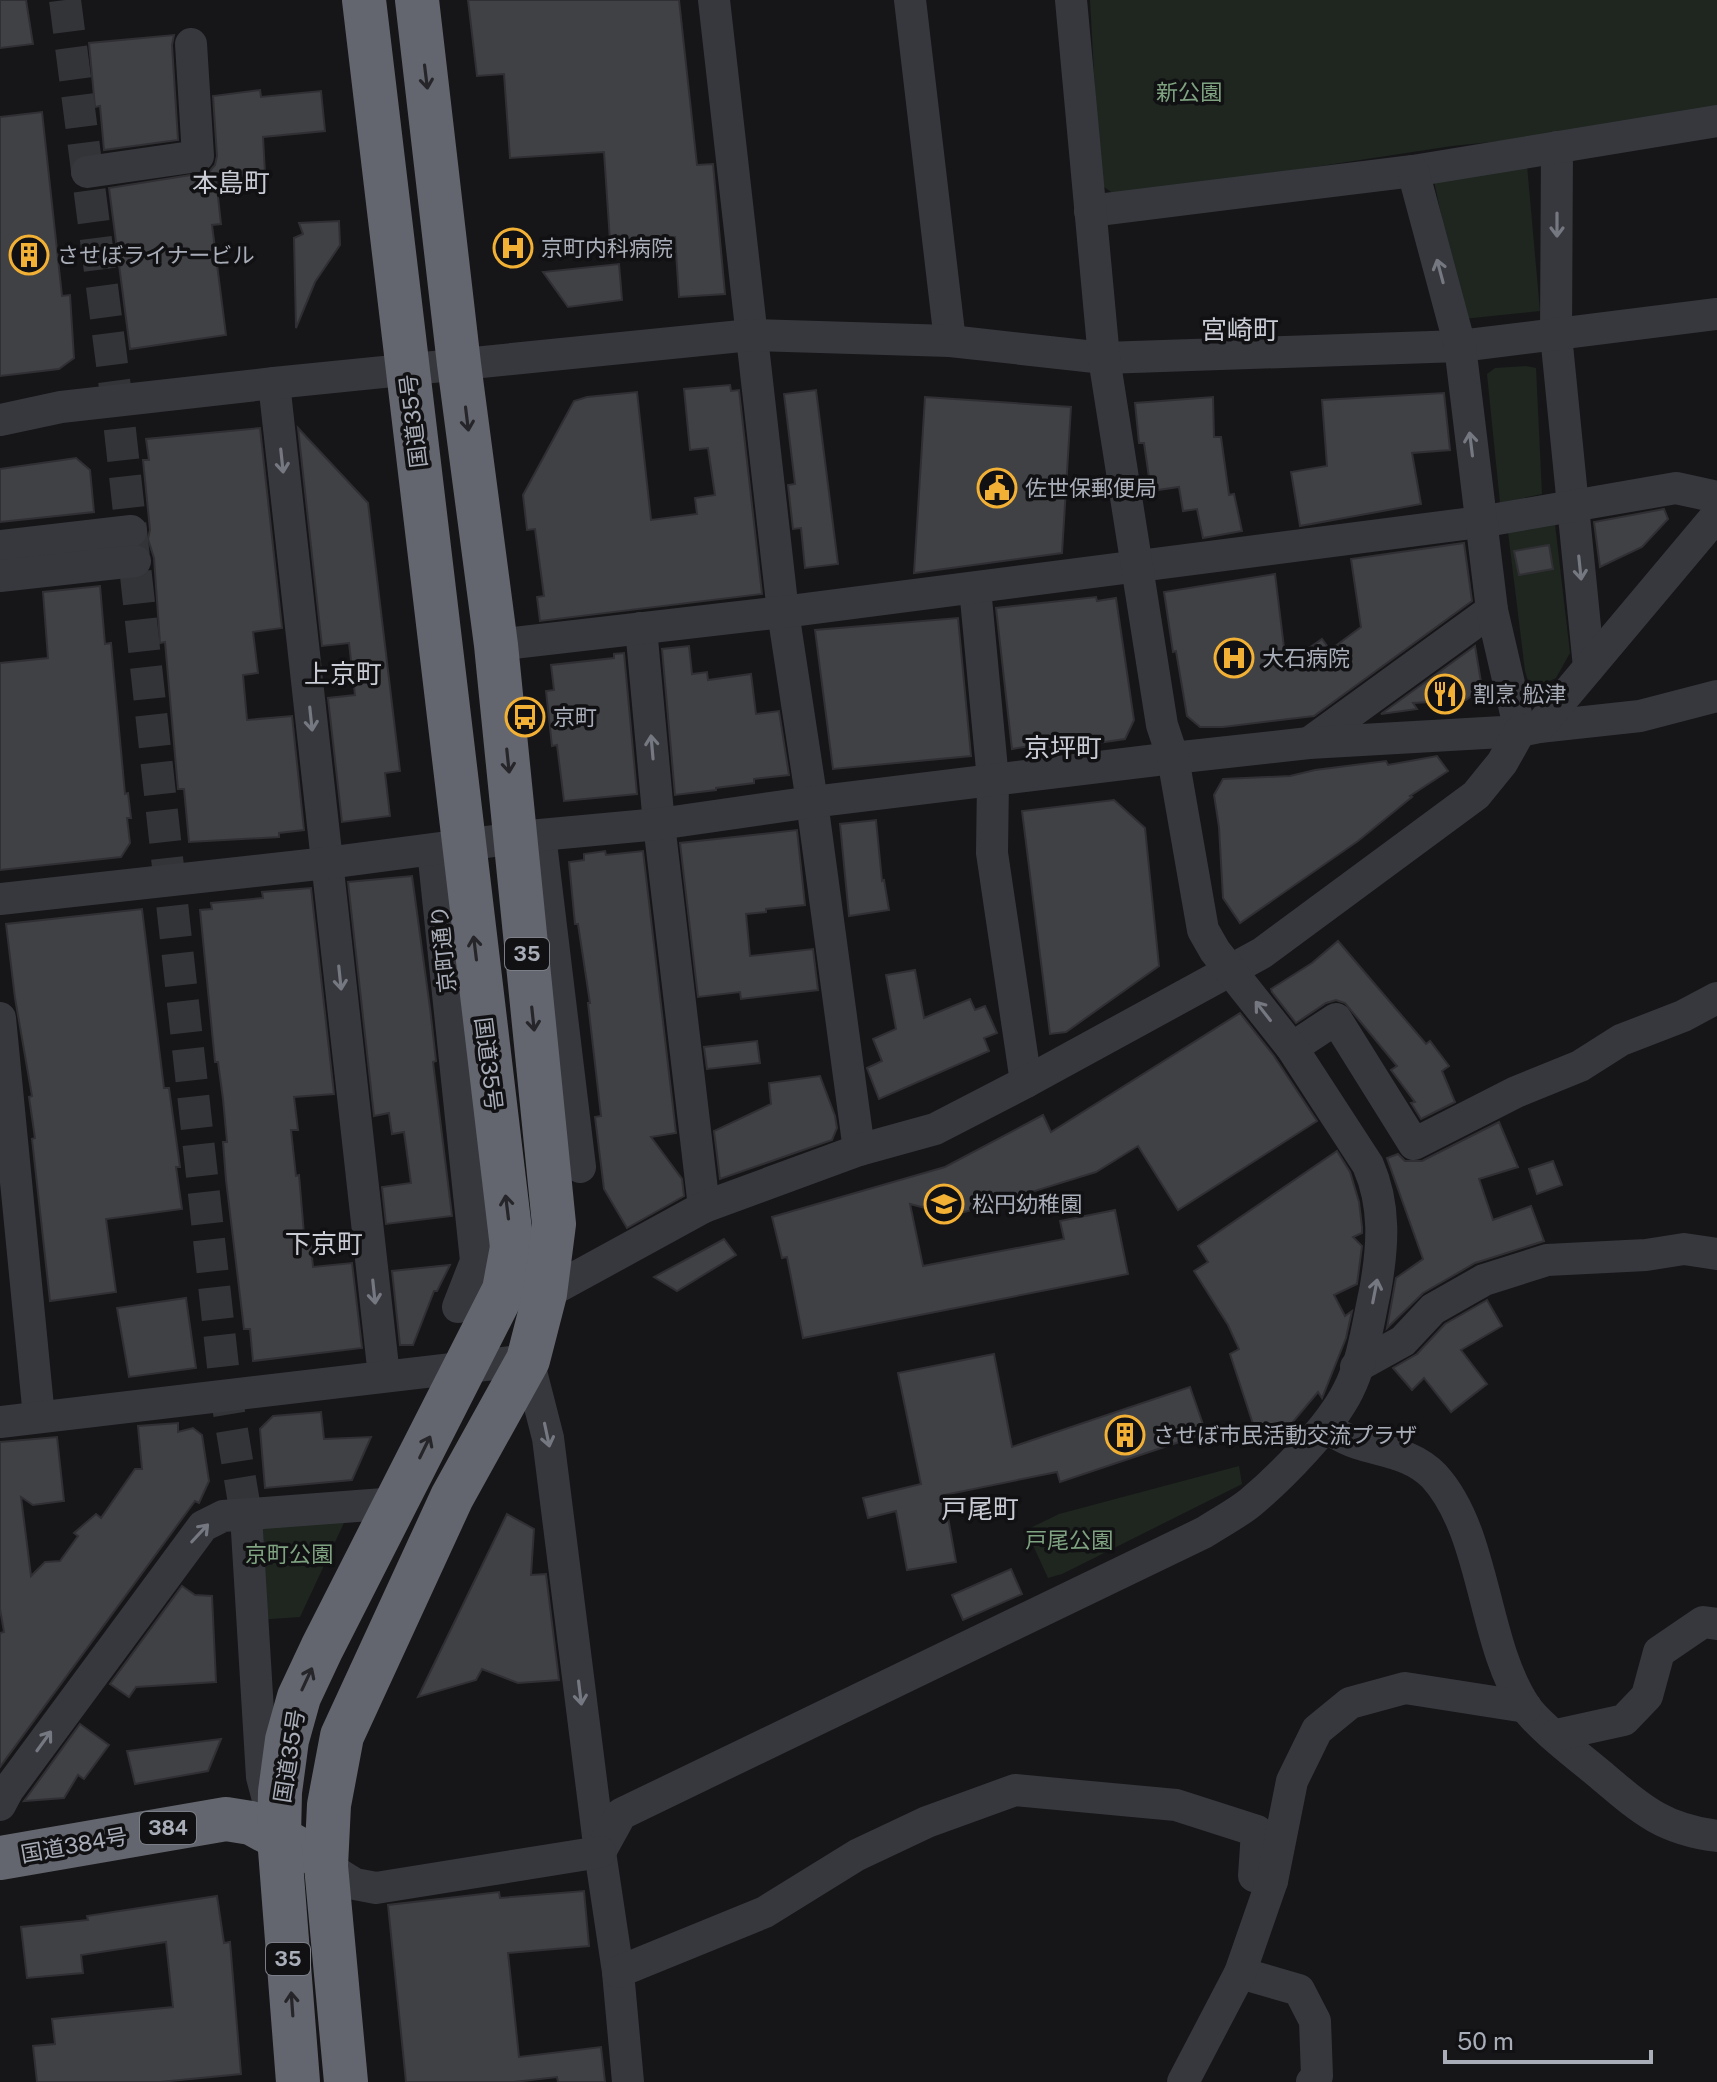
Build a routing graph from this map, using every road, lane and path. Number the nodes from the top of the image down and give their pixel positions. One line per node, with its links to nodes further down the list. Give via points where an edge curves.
1 (364, 0): 19 (highway, 国道35号 / 35)
2 (417, 0): 18 (highway, 国道35号 / 35, one-way to 18)
3 (714, 0): 13 (street)
4 (910, 0): 15 (street)
5 (1071, 0): 11 (street)
6 (191, 44): 10 (street, via 198,156)
7 (1717, 121): 8 (street)
8 (1557, 147): 9 (street); 14 (street, one-way to 14)
9 (1413, 171): 11 (street); 16 (street, one-way to 9)
10 (87, 172)
11 (1090, 211): 17 (street)
12 (1717, 314): 14 (street)
13 (751, 335): 15 (street); 18 (street); 31 (street)
14 (1556, 335): 16 (street); 23 (street)
15 (950, 341): 17 (street)
16 (1460, 346): 17 (street); 25 (street, one-way to 16)
17 (1104, 358): 27 (street)
18 (459, 364): 19 (street); 33 (highway, 国道35号 / 35, one-way to 33)
19 (407, 369): 20 (street); 43 (highway, 国道35号 / 35)
20 (274, 383): 21 (street, via 61,407); 44 (street, one-way to 44)
21 (0, 420)
22 (1717, 497): 23 (street, via 1676,488)
23 (1574, 507): 25 (street); 34 (street, one-way to 34)
24 (1717, 515): 34 (street)
25 (1480, 522): 27 (street); 30 (street)
26 (0, 546): 28 (street, via 133,546)
27 (1137, 567): 29 (street); 38 (street, via 1162,725)
28 (0, 576)
29 (975, 588): 31 (street); 39 (street)
30 (1492, 610): 36 (street); 37 (street)
31 (783, 612): 32 (street); 40 (street)
32 (641, 628): 33 (street); 41 (street, one-way to 32)
33 (496, 645): 42 (highway, 国道35号 / 35, one-way to 42)
34 (1589, 667): 36 (street)
35 (1717, 696): 36 (street, via 1640,716)
36 (1530, 729): 37 (street); 46 (street, via 1476,795 1262,953)
37 (1309, 743): 38 (street)
38 (1173, 758): 39 (street); 46 (street, via 1203,930)
39 (993, 780): 40 (street); 50 (street, via 992,853)
40 (812, 802): 41 (street); 51 (street)
41 (659, 824): 42 (street); 53 (street)
42 (528, 837): 43 (street); 52 (street); 55 (highway, 国道35号 / 35, one-way to 55, via 554,1224)
43 (448, 848): 44 (street); 55 (highway, 国道35号 / 35, one-way to 43, via 512,1247); 56 (street, 京町通り, via 476,1261)
44 (327, 863): 45 (street); 60 (street, one-way to 60)
45 (0, 899)
46 (1231, 969): 49 (street, one-way to 46); 50 (street)
47 (1717, 998): 49 (street, via 1414,1144 1336,1019)
48 (0, 1018): 61 (street)
49 (1292, 1048): 58 (street, one-way to 49, via 1380,1259 1377,1186)
50 (1026, 1082): 51 (street, via 935,1129)
51 (859, 1150): 53 (street)
52 (580, 1167)
53 (704, 1207): 55 (street)
54 (1717, 1254): 58 (street, via 1684,1249 1547,1260 1484,1280 1433,1309 1403,1341)
55 (525, 1292): 57 (highway, 国道35号 / 35); 59 (highway, 国道35号 / 35)
56 (458, 1307)
57 (528, 1360): 59 (street); 72 (street, one-way to 72, via 548,1438); 74 (highway, 国道35号 / 35, via 452,1497 342,1736 329,1805)
58 (1356, 1367): 63 (street)
59 (463, 1369): 60 (street); 64 (highway, 国道35号 / 35, one-way to 59)
60 (384, 1376): 61 (street)
61 (39, 1417): 62 (street)
62 (0, 1422)
63 (1325, 1427): 67 (street, via 1355,1443 1407,1456 1432,1474 1453,1500 1501,1653); 72 (street, via 1250,1503 1205,1532 621,1814)
64 (397, 1503): 65 (street); 71 (highway, 国道35号 / 35, one-way to 64, via 287,1740 299,1697)
65 (246, 1515): 69 (street, one-way to 65, via 203,1526 223,1516); 71 (street, via 262,1777)
66 (1717, 1624): 68 (street, via 1703,1622 1659,1652 1647,1696 1624,1720)
67 (1526, 1707): 68 (street); 75 (street, via 1405,1688 1350,1703 1317,1730 1292,1781)
68 (1556, 1735): 70 (street, via 1642,1811 1685,1832)
69 (0, 1805)
70 (1717, 1836)
71 (279, 1837): 73 (highway, 国道384号 / 384, via 251,1823 226,1819); 74 (highway, 国道384号 / 384); 78 (highway, 国道35号 / 35, one-way to 71)
72 (600, 1852): 74 (street, via 376,1888 355,1884); 76 (street)
73 (0, 1858)
74 (326, 1866): 79 (highway, 国道35号 / 35)
75 (1272, 1881): 76 (street, via 1254,1876 1257,1831 1176,1805 1015,1790 927,1822 857,1855 765,1912); 77 (street)
76 (618, 1972): 80 (street)
77 (1240, 1973): 81 (street); 82 (street, via 1299,1990 1315,2021 1317,2076)
78 (298, 2082)
79 (346, 2082)
80 (628, 2082)
81 (1183, 2082)
82 (1312, 2082)

